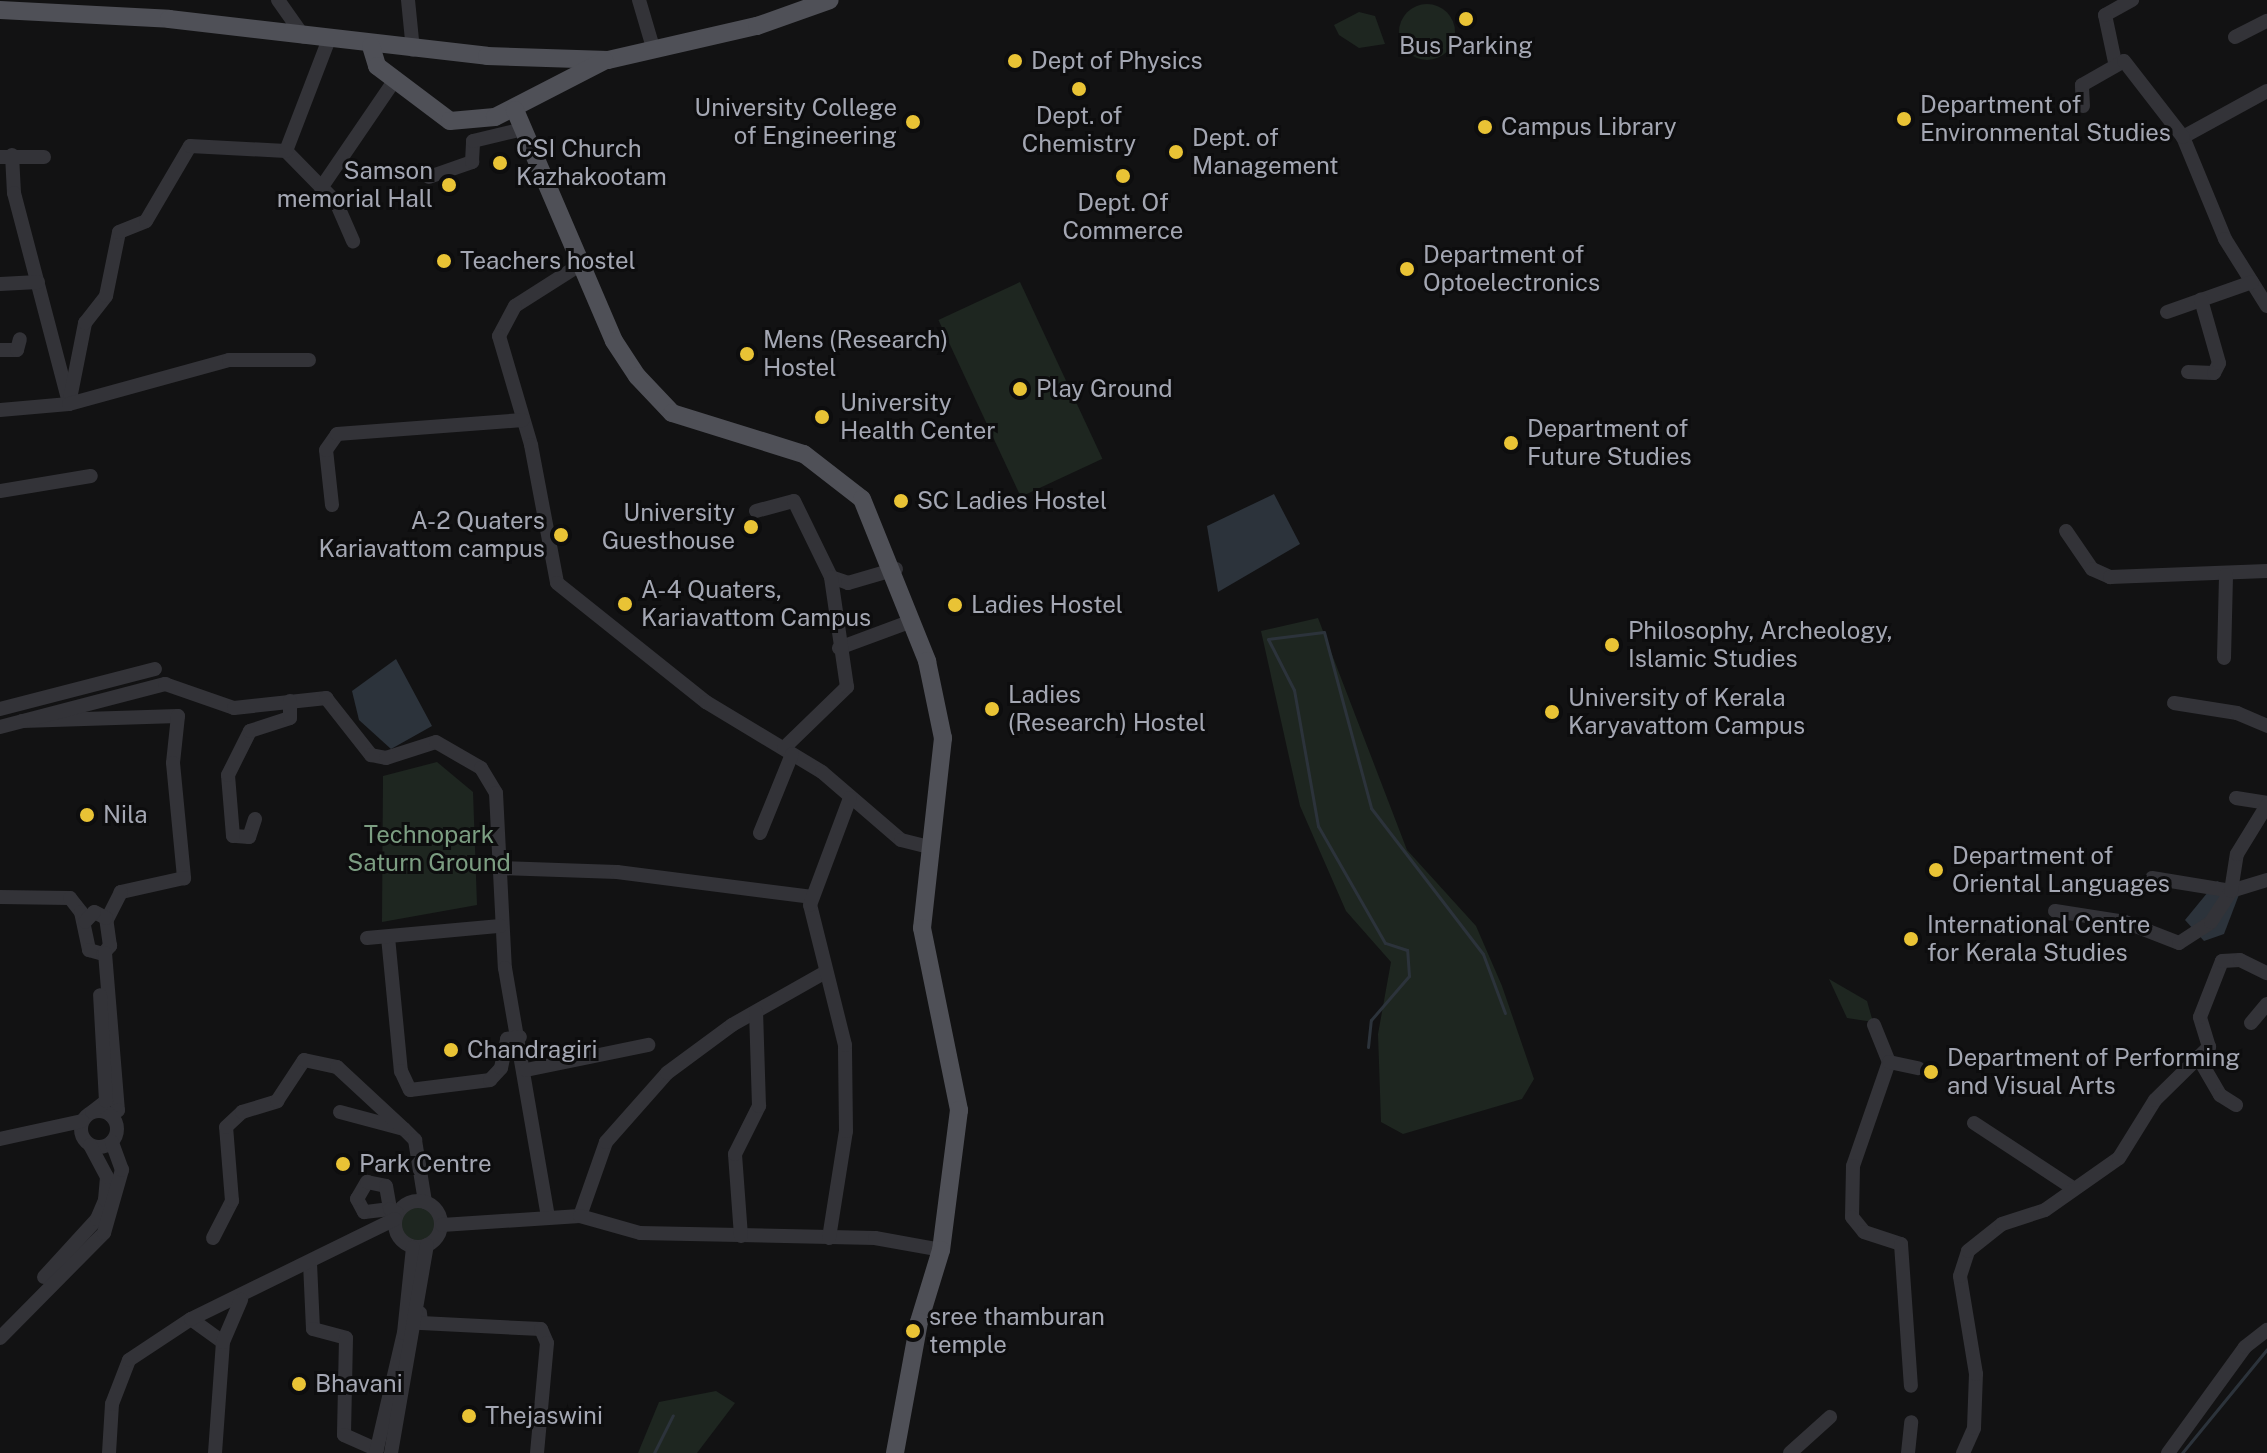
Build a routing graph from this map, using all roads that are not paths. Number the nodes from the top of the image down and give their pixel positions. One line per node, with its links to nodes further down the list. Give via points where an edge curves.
1 (278, 0): 8 (street)
2 (408, 0): 12 (street)
3 (639, 0): 13 (street)
4 (830, 0): 13 (main road)
5 (2132, 0): 15 (street, via 2105,15)
6 (0, 10): 8 (main road, via 169,19)
7 (2267, 21): 9 (street)
8 (304, 37): 10 (main road)
9 (2235, 37)
10 (329, 39): 11 (main road); 22 (street)
11 (371, 46): 12 (main road); 16 (main road, via 377,66)
12 (413, 50): 14 (main road)
13 (654, 51): 14 (main road)
14 (608, 60): 19 (main road)
15 (2115, 62): 18 (street, via 2082,85); 21 (street, via 2132,66)
16 (394, 81): 19 (main road, via 450,121); 26 (street)
17 (2267, 91): 21 (street)
18 (2083, 106)
19 (515, 110): 20 (main road)
20 (523, 129): 25 (street, via 473,141 472,162); 28 (main road)
21 (2183, 137): 30 (street, via 2225,239)
22 (286, 151): 26 (street); 39 (street, via 190,146 146,221 119,232 106,296 85,323)
23 (6, 156): 24 (street); 29 (street)
24 (44, 157)
25 (429, 177)
26 (321, 188): 27 (street, via 336,202)
27 (353, 241)
28 (581, 264): 41 (street, via 539,288 500,326); 47 (main road, via 614,341 672,413 761,438 832,471 862,499)
29 (38, 282): 31 (street); 39 (street)
30 (2252, 282): 32 (street); 33 (street)
31 (0, 284)
32 (2201, 300): 34 (street); 38 (street, via 2219,363 2214,373)
33 (2267, 306)
34 (2167, 312)
35 (20, 339): 36 (street, via 17,350)
36 (0, 350)
37 (309, 360): 39 (street, via 229,360)
38 (2188, 372)
39 (69, 404): 40 (street)
40 (0, 410)
41 (522, 420): 44 (street, via 337,434 326,450); 61 (street, via 557,583 706,702)
42 (91, 476): 43 (street)
43 (0, 491)
44 (332, 505)
45 (756, 511): 50 (street, via 794,501)
46 (2066, 531): 49 (street, via 2092,569 2110,577)
47 (896, 569): 50 (street, via 848,583); 51 (main road)
48 (2267, 571): 49 (street)
49 (2226, 575): 53 (street)
50 (831, 577): 52 (street)
51 (912, 621): 52 (street); 67 (main road, via 943,738)
52 (839, 648): 61 (street, via 847,687)
53 (2224, 658)
54 (155, 669): 57 (street)
55 (290, 701): 58 (street, via 234,708 165,684); 65 (street, via 290,718 250,731 228,775 233,836 249,837); 68 (street, via 336,704 371,755 386,758 436,742 474,762 496,793)
56 (2174, 703): 59 (street, via 2237,713)
57 (0, 709)
58 (18, 720): 60 (street); 75 (street, via 178,716 173,754 184,878 121,892)
59 (2267, 726)
60 (0, 727)
61 (788, 751): 62 (street); 66 (street)
62 (850, 798): 67 (street, via 901,840); 73 (street)
63 (2236, 798): 64 (street)
64 (2267, 804): 71 (street, via 2237,854)
65 (255, 819)
66 (760, 833)
67 (930, 847): 112 (main road, via 922,928 959,1110)
68 (498, 868): 73 (street, via 617,872); 77 (street)
69 (2152, 878): 71 (street)
70 (2267, 880): 71 (street)
71 (2231, 891): 74 (street, via 2211,922 2179,943 2125,922)
72 (0, 897): 76 (street, via 63,895)
73 (812, 897): 82 (street)
74 (2055, 911)
75 (107, 920): 76 (street, via 94,912); 80 (street)
76 (85, 922): 80 (street, via 87,948)
77 (500, 926): 78 (street); 87 (street)
78 (388, 937): 79 (street); 87 (street, via 401,1071 410,1090 490,1080 501,1068 507,1039)
79 (367, 938)
80 (101, 954): 95 (street, via 118,1110); 97 (street, via 106,1101)
81 (2267, 973): 89 (street, via 2240,960 2222,961 2204,995 2200,1023 2210,1042)
82 (822, 974): 84 (street); 110 (street, via 842,1031 847,1088)
83 (2267, 1004): 85 (street)
84 (756, 1012): 106 (street, via 667,1073 617,1128); 108 (street, via 759,1106 735,1154)
85 (2251, 1023)
86 (1874, 1025): 90 (street)
87 (520, 1037): 92 (street)
88 (648, 1045): 92 (street)
89 (2198, 1057): 93 (street, via 2220,1095); 102 (street, via 2155,1100 2119,1158)
90 (1889, 1062): 91 (street); 121 (street, via 1853,1166 1850,1202 1857,1226 1903,1250)
91 (1918, 1068)
92 (526, 1070): 105 (street)
93 (2236, 1105)
94 (340, 1112): 98 (street)
95 (111, 1115): 97 (street); 100 (street, via 117,1131)
96 (1974, 1123): 102 (street)
97 (86, 1127): 99 (street); 100 (street); 101 (street); 117 (street, via 107,1177 97,1219)
98 (404, 1129): 103 (street, via 425,1173); 109 (street, via 337,1067 304,1060 277,1101 242,1112 226,1127 232,1201)
99 (0, 1139)
100 (112, 1142): 119 (street, via 122,1170 104,1233)
101 (0, 1147)
102 (2073, 1188): 131 (street, via 2045,1210 1989,1232 1963,1260 1976,1374 1974,1428)
103 (425, 1202): 104 (street); 107 (street)
104 (394, 1214): 111 (street, via 400,1240); 113 (street)
105 (548, 1216): 106 (street); 107 (street)
106 (580, 1216): 108 (street, via 640,1233)
107 (442, 1225): 111 (street)
108 (741, 1236): 110 (street)
109 (213, 1238)
110 (829, 1238): 112 (street)
111 (420, 1246): 115 (street); 124 (street)
112 (941, 1250): 128 (main road, via 919,1322)
113 (310, 1263): 114 (street); 124 (street, via 313,1329 346,1338 344,1435)
114 (241, 1300): 116 (street); 120 (street)
115 (420, 1313): 124 (street); 127 (street, via 421,1323 541,1329 547,1343)
116 (191, 1319): 120 (street); 125 (street, via 129,1360 112,1404)
117 (0, 1325)
118 (2267, 1330): 132 (street, via 2245,1347)
119 (0, 1338)
120 (223, 1342): 126 (street)
121 (1911, 1386)
122 (1830, 1417): 129 (street)
123 (1911, 1422): 130 (street)
124 (381, 1452)
125 (109, 1453)
126 (215, 1453)
127 (537, 1453)
128 (895, 1453)
129 (1790, 1453)
130 (1908, 1453)
131 (1963, 1453)
132 (2168, 1453)

